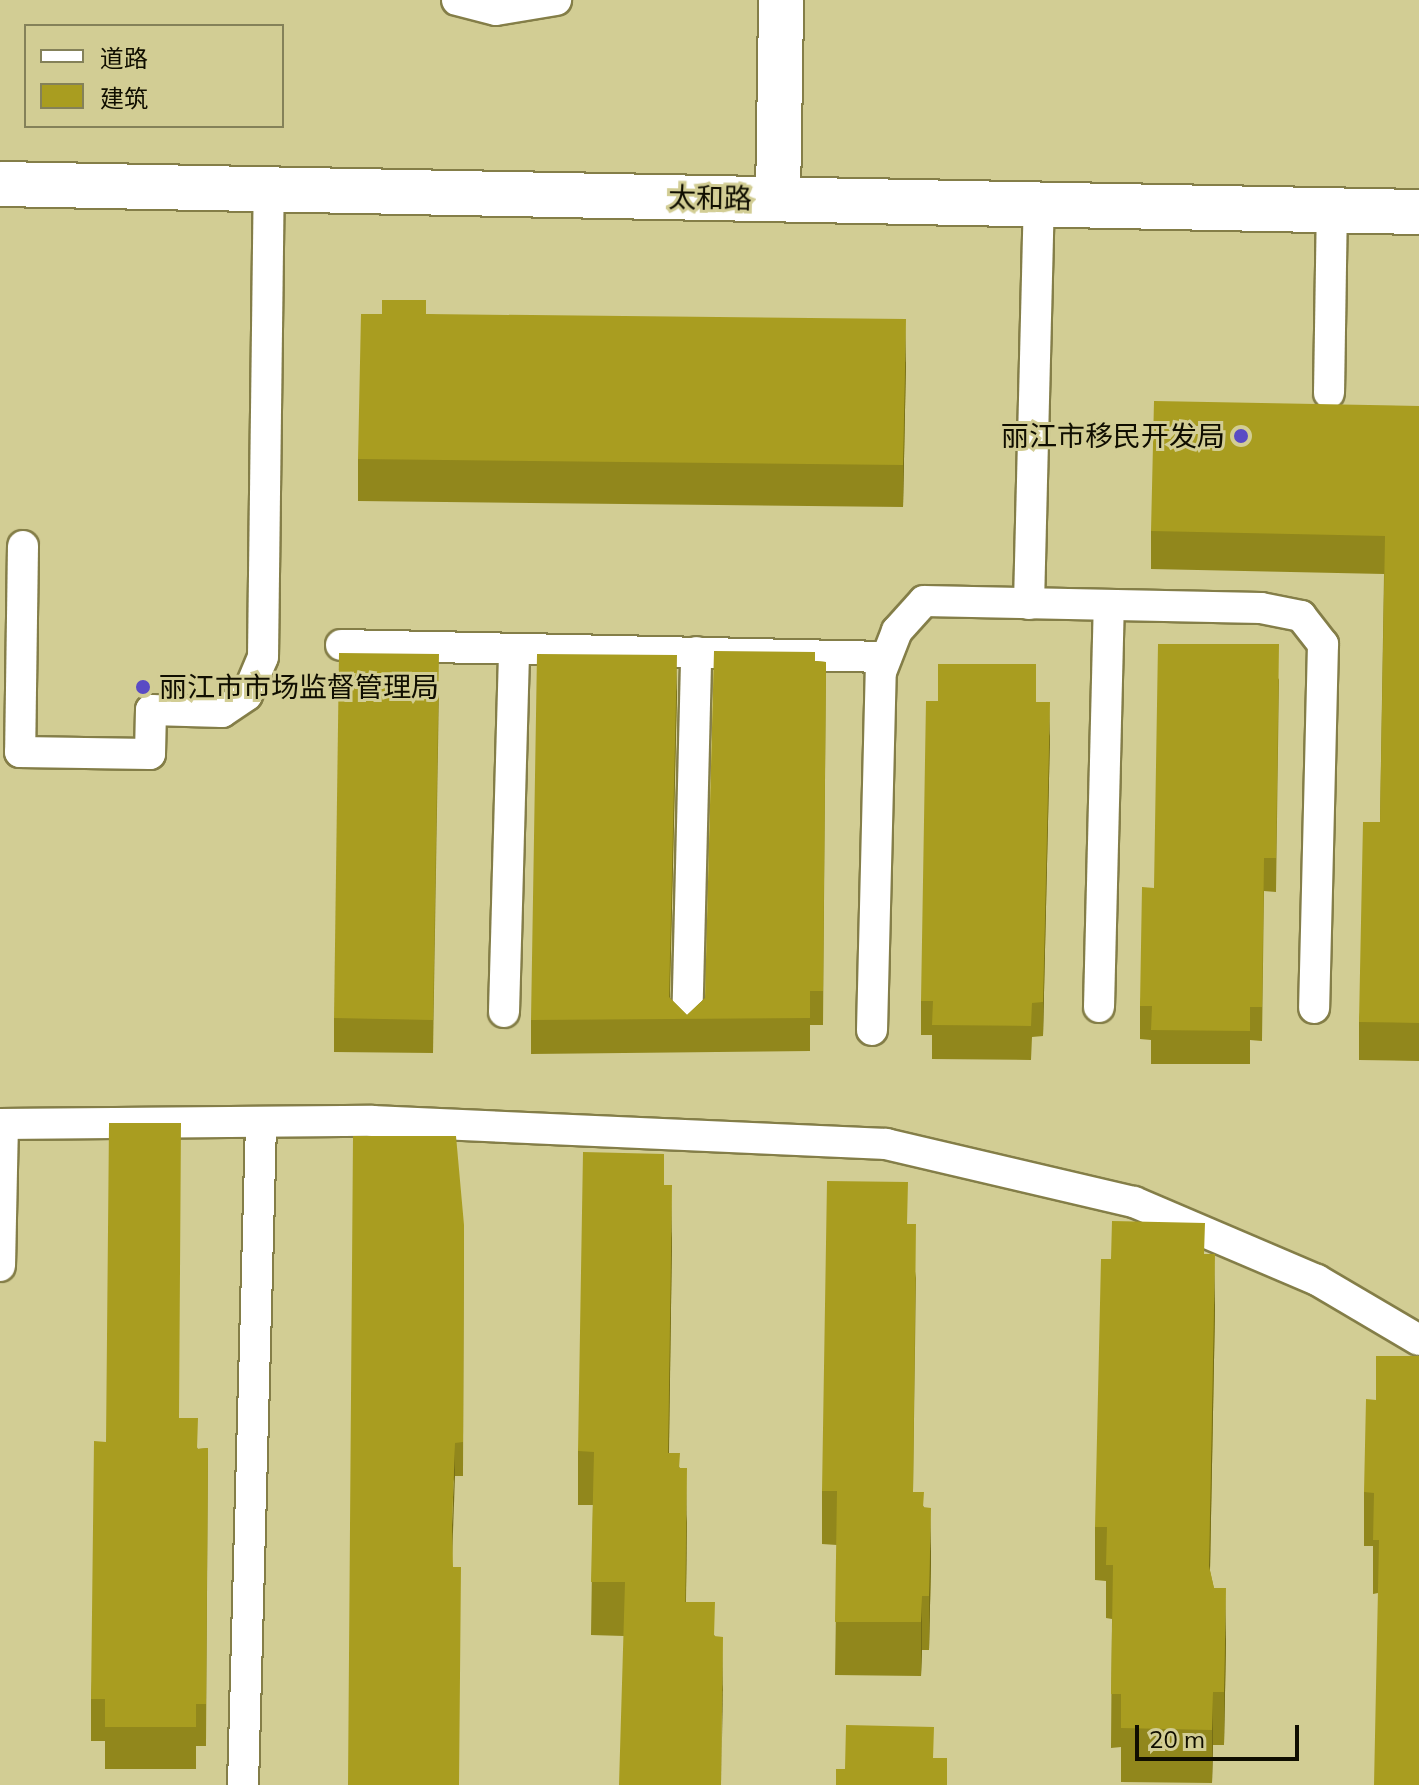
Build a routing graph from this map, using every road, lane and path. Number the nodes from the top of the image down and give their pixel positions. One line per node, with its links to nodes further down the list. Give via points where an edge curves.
1 (457, 0): 2 (lane, via 496,10)
2 (556, 0)
3 (781, 0): 6 (street)
4 (0, 184): 5 (street, 太和路)
5 (269, 189): 6 (street, 太和路); 11 (lane, via 263,657 247,695 222,712 151,710 150,754 20,752)
6 (778, 199): 7 (street, 太和路)
7 (1039, 204): 8 (street, 太和路); 12 (lane)
8 (1332, 210): 9 (street, 太和路); 10 (lane)
9 (1419, 212)
10 (1329, 393)
11 (23, 546)
12 (1029, 604): 13 (lane); 17 (lane, via 924,601 897,631)
13 (1109, 605): 18 (lane); 19 (lane, via 1261,608 1301,616 1323,644)
14 (341, 645): 15 (lane)
15 (514, 649): 16 (lane); 20 (lane)
16 (696, 652): 17 (lane); 22 (lane)
17 (886, 657): 21 (lane)
18 (1099, 1007)
19 (1314, 1008)
20 (504, 1012)
21 (872, 1030)
22 (687, 1031)
23 (261, 1122): 24 (lane); 26 (lane, via 797,1135 975,1160 1134,1202 1227,1238); 27 (lane)
24 (2, 1124): 25 (lane)
25 (0, 1266)
26 (1419, 1340)
27 (243, 1785)

